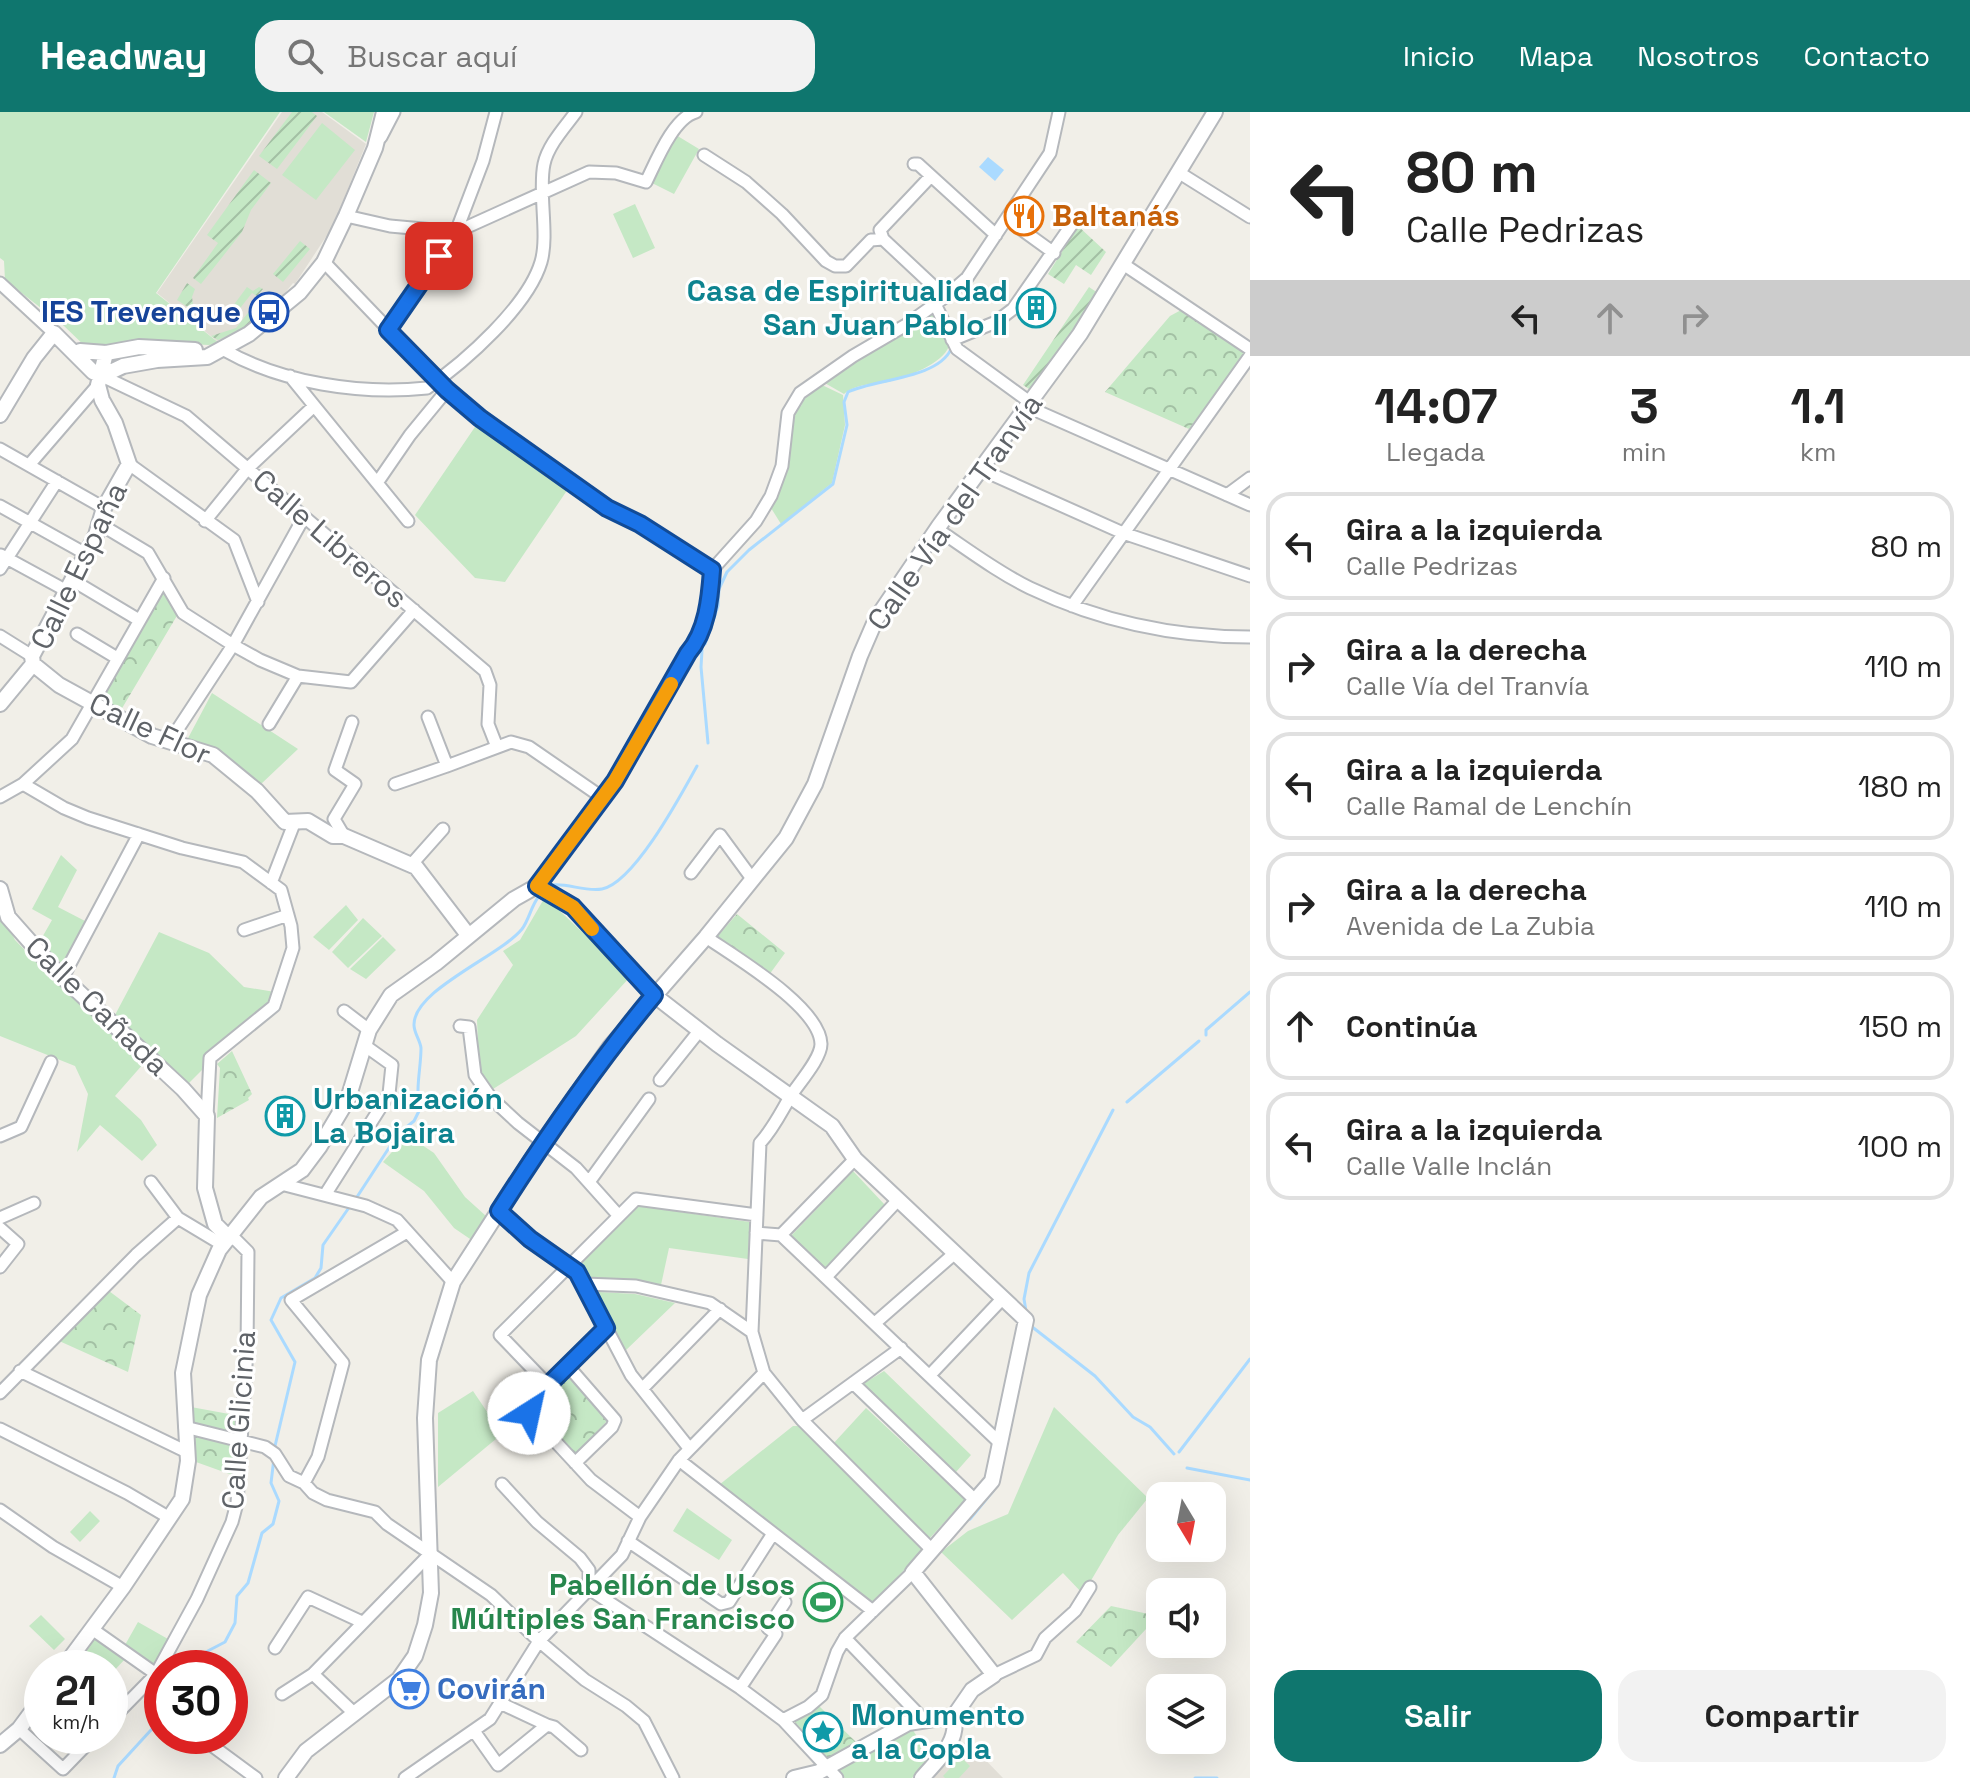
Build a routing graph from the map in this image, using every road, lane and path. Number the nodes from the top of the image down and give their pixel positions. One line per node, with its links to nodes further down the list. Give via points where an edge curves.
1 (384, 112): 8 (street)
2 (394, 112): 8 (street)
3 (496, 112): 18 (street)
4 (576, 112): 13 (street, via 544,164)
5 (696, 112): 13 (street, via 670,135 646,182 589,172)
6 (1059, 112): 17 (street, via 1050,153)
7 (1215, 112): 11 (street, Calle Vía del Tranvía)
8 (375, 148): 14 (street)
9 (704, 155): 20 (street, via 746,182 835,266 846,266 871,240)
10 (914, 164): 12 (street)
11 (1178, 172): 16 (street); 23 (street, Calle Vía del Tranvía)
12 (931, 176): 19 (street); 20 (street, via 880,230)
13 (544, 191): 18 (street); 36 (street, via 538,269 510,316)
14 (346, 216): 18 (street); 22 (street)
15 (1077, 217): 21 (street)
16 (1250, 217)
17 (1007, 219): 19 (street); 21 (street)
18 (456, 232): 26 (street)
19 (996, 235): 25 (street, via 967,278)
20 (883, 239): 25 (street)
21 (1054, 253): 28 (street, via 1013,309)
22 (324, 262): 26 (street); 31 (street, via 274,316)
23 (1123, 264): 30 (street); 37 (street, Calle Vía del Tranvía)
24 (0, 283): 27 (street, Calle Libreros)
25 (940, 301): 28 (street); 62 (street, via 800,393 788,413 782,466 771,496)
26 (388, 330): 36 (street)
27 (54, 333): 29 (street, Calle Libreros); 39 (street)
28 (952, 340): 37 (street)
29 (75, 349): 32 (street); 35 (street, Calle Libreros)
30 (1250, 349)
31 (224, 350): 32 (street, via 139,347); 34 (street); 35 (street, via 207,357 123,366)
32 (106, 353): 35 (street)
33 (1250, 356): 44 (street)
34 (290, 376): 36 (street, via 360,389); 38 (street)
35 (100, 381): 41 (street, Calle España, via 102,400); 42 (street); 43 (street, Calle Libreros, via 186,416)
36 (442, 385): 48 (street); 62 (street, via 607,508)
37 (1029, 405): 44 (street); 45 (street, Calle Vía del Tranvía)
38 (314, 406): 43 (street); 48 (street)
39 (0, 415)
40 (0, 449): 42 (street)
41 (129, 464): 52 (street, Calle España); 54 (street)
42 (29, 465): 47 (street)
43 (248, 468): 53 (street, Calle Libreros); 54 (street)
44 (1170, 469): 49 (street); 59 (street)
45 (982, 470): 58 (street, Calle Vía del Tranvía); 59 (street)
46 (1250, 478): 49 (street)
47 (57, 481): 52 (street); 56 (street)
48 (377, 483): 55 (street)
49 (1227, 495): 50 (street)
50 (1250, 505)
51 (0, 506): 56 (street)
52 (104, 508): 57 (street, Calle España)
53 (304, 517): 66 (street); 68 (street, Calle Libreros)
54 (205, 521): 66 (street, via 234,540)
55 (408, 521)
56 (30, 523): 60 (street); 61 (street)
57 (98, 523): 60 (street, Calle España); 64 (street, via 148,553)
58 (939, 526): 67 (street); 95 (street, Calle Vía del Tranvía, via 876,619 815,784 786,838)
59 (1123, 533): 63 (street); 67 (street)
60 (86, 554): 65 (street, Calle España)
61 (2, 561): 65 (street)
62 (712, 570): 88 (street, via 709,605 696,643)
63 (1250, 576)
64 (164, 578): 69 (street); 73 (street, via 183,613)
65 (69, 586): 69 (street); 75 (street, Calle España)
66 (258, 602): 73 (street)
67 (1073, 604): 71 (street, via 1140,621)
68 (414, 610): 76 (street, via 351,682); 83 (street, Calle Libreros, via 485,671 490,685 488,724)
69 (139, 620): 74 (street)
70 (77, 634): 74 (street)
71 (1250, 635)
72 (0, 636): 75 (street)
73 (233, 645): 76 (street); 82 (street)
74 (117, 658): 77 (street)
75 (33, 660): 77 (street, Calle Flor, via 59,685); 78 (street, Calle España)
76 (298, 676): 81 (street)
77 (91, 703): 82 (street, Calle Flor); 85 (street, via 72,739)
78 (0, 704)
79 (428, 717): 84 (street)
80 (352, 722): 92 (street, via 335,770 355,784 334,819)
81 (269, 724)
82 (170, 741): 89 (street, Calle Flor, via 213,755 285,822)
83 (497, 747): 84 (street); 88 (street, via 511,742 529,747)
84 (447, 766): 86 (street)
85 (23, 784): 87 (street); 91 (street, via 64,808)
86 (395, 784)
87 (0, 797)
88 (603, 798): 97 (street)
89 (295, 821): 92 (street, Calle Flor); 96 (street)
90 (443, 829): 93 (street)
91 (139, 834): 96 (street, via 243,862); 103 (street)
92 (344, 836): 93 (street, Calle Flor)
93 (411, 865): 101 (street, Calle Flor)
94 (691, 873): 95 (street, via 720,835)
95 (753, 880): 102 (street, Calle Vía del Tranvía)
96 (271, 883): 99 (street, via 281,890)
97 (537, 886): 101 (street); 104 (street, via 573,907)
98 (0, 889): 103 (street, Calle Cañada, via 8,917)
99 (288, 915): 100 (street); 114 (street, via 293,948 274,1006 210,1058)
100 (244, 930)
101 (468, 935): 107 (street, via 391,995)
102 (706, 937): 104 (street, Calle Vía del Tranvía); 112 (street, via 794,1001 821,1042)
103 (63, 977): 114 (street, Calle Cañada)
104 (654, 995): 108 (street); 116 (street, Calle Vía del Tranvía)
105 (344, 1011): 107 (street)
106 (460, 1026): 116 (street, via 469,1027 475,1075 491,1098)
107 (369, 1030): 109 (street)
108 (700, 1030): 111 (street); 112 (street)
109 (364, 1045): 120 (street, via 348,1099 320,1146 302,1170); 121 (street, via 392,1065 389,1094)
110 (51, 1062): 115 (street, via 21,1127)
111 (660, 1080)
112 (791, 1096): 117 (street, via 832,1126); 125 (street, via 760,1143)
113 (649, 1099): 119 (street)
114 (207, 1116): 133 (street, via 205,1188)
115 (0, 1136)
116 (543, 1142): 119 (street); 124 (street, Calle Vía del Tranvía)
117 (855, 1159): 122 (street); 132 (street)
118 (151, 1182): 128 (street)
119 (589, 1182): 126 (street)
120 (281, 1184): 121 (street); 133 (street, via 261,1197)
121 (325, 1195): 130 (street, via 366,1206 397,1220)
122 (898, 1200): 134 (street); 137 (street)
123 (34, 1203): 127 (street)
124 (499, 1211): 135 (street); 138 (street, Calle Vía del Tranvía)
125 (757, 1215): 126 (street, via 636,1199); 131 (street)
126 (619, 1216): 135 (street)
127 (0, 1218)
128 (178, 1218): 133 (street); 147 (street)
129 (0, 1228): 136 (street, via 18,1244)
130 (407, 1232): 138 (street); 163 (street, via 291,1300 343,1363 318,1457)
131 (756, 1233): 132 (street); 144 (street)
132 (781, 1235): 137 (street)
133 (225, 1241): 155 (street, via 199,1295 188,1345); 157 (street, Calle Glicinia, via 236,1240 248,1252)
134 (955, 1253): 140 (street); 142 (street)
135 (568, 1265): 139 (street); 151 (street, via 500,1335)
136 (0, 1267)
137 (826, 1277): 142 (street)
138 (453, 1282): 172 (street, Calle Vía del Tranvía, via 429,1360 425,1418)
139 (585, 1284): 141 (street, via 636,1286); 143 (street)
140 (1003, 1298): 149 (street); 158 (street, via 1026,1320)
141 (720, 1309): 144 (street); 152 (street)
142 (875, 1323): 145 (street)
143 (606, 1328): 146 (street); 152 (street)
144 (752, 1332): 148 (street)
145 (901, 1348): 149 (street); 150 (street)
146 (568, 1366): 151 (street); 162 (street, via 615,1420)
147 (20, 1371): 153 (street); 160 (street)
148 (764, 1373): 154 (street); 159 (street)
149 (930, 1375): 158 (street)
150 (853, 1383): 154 (street); 165 (street)
151 (548, 1385): 162 (street, via 530,1403 529,1413)
152 (642, 1389): 159 (street)
153 (0, 1393)
154 (802, 1420): 171 (street)
155 (185, 1427): 157 (street); 160 (street)
156 (0, 1429): 167 (street)
157 (242, 1442): 163 (street, via 265,1447 289,1476); 185 (street, Calle Glicinia, via 232,1522)
158 (1000, 1443): 165 (street, via 992,1481)
159 (689, 1448): 161 (street)
160 (187, 1452): 167 (street, via 182,1499)
161 (679, 1460): 168 (street); 169 (street)
162 (575, 1463): 168 (street)
163 (304, 1483): 172 (street, via 327,1500 375,1512)
164 (502, 1484): 176 (street, via 580,1558 589,1570)
165 (975, 1500): 171 (street)
166 (0, 1510): 174 (street)
167 (168, 1517): 174 (street)
168 (640, 1517): 170 (street)
169 (772, 1535): 170 (street, via 729,1602 721,1604); 178 (street)
170 (628, 1541): 176 (street, via 622,1555)
171 (932, 1550): 173 (street)
172 (431, 1553): 179 (street); 182 (street, via 491,1595); 194 (street, Calle Vía del Tranvía, via 430,1602 415,1656 399,1679)
173 (913, 1572): 178 (street); 188 (street)
174 (123, 1587): 180 (street)
175 (1090, 1587): 188 (street, via 1036,1655)
176 (589, 1589): 182 (street); 190 (street)
177 (785, 1602): 190 (street, via 768,1628 776,1634)
178 (873, 1611): 181 (street)
179 (362, 1622): 183 (street, via 308,1597); 187 (street)
180 (92, 1629): 184 (street); 186 (street)
181 (845, 1638): 196 (street, via 822,1695); 197 (street)
182 (539, 1641): 193 (street); 212 (street, via 644,1721)
183 (275, 1648)
184 (76, 1650)
185 (169, 1650)
186 (144, 1666)
187 (313, 1674): 191 (street); 194 (street)
188 (994, 1675): 195 (street, via 972,1690)
189 (144, 1686): 192 (street, Calle Glicinia)
190 (740, 1688): 196 (street)
191 (282, 1694)
192 (128, 1703)
193 (500, 1703): 199 (street); 201 (street)
194 (355, 1714): 210 (street, Calle Vía del Tranvía, via 306,1751)
195 (954, 1716): 197 (street); 214 (street, via 953,1740)
196 (783, 1720): 208 (street)
197 (925, 1721): 208 (street, via 908,1723)
198 (24, 1722): 200 (street)
199 (547, 1725): 201 (street, via 498,1765); 204 (street)
200 (19, 1729): 202 (street); 203 (street)
201 (474, 1731): 211 (street)
202 (24, 1734)
203 (0, 1745)
204 (581, 1750)
205 (46, 1754): 206 (street, via 63,1769)
206 (78, 1754)
207 (223, 1754): 209 (street)
208 (832, 1773): 213 (street)
209 (256, 1778)
210 (286, 1778)
211 (405, 1778)
212 (673, 1778)
213 (794, 1778)
214 (922, 1778)

